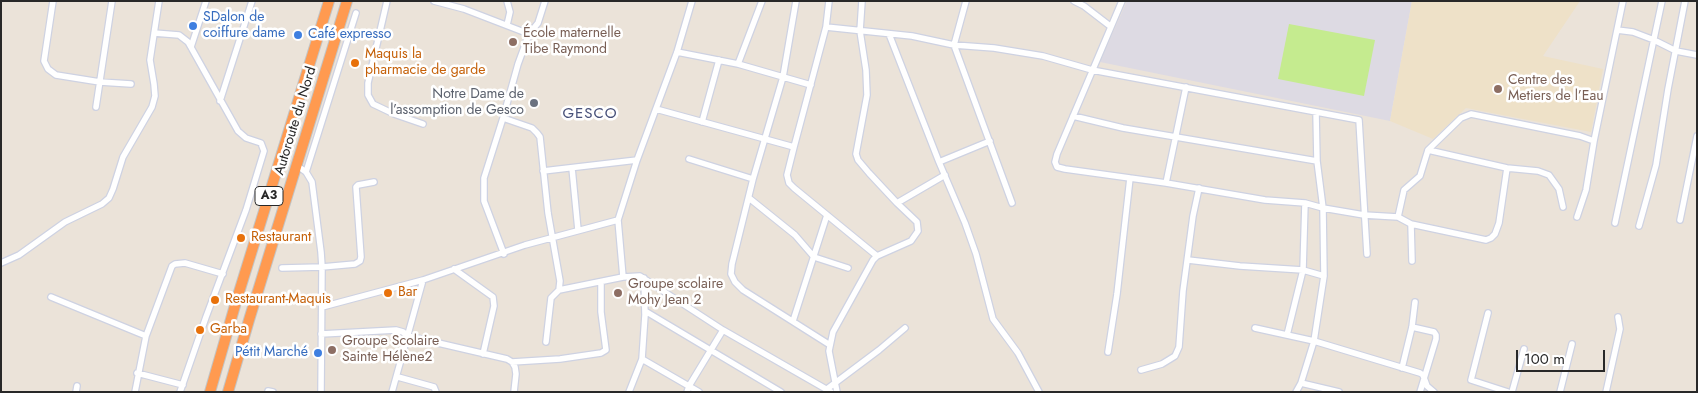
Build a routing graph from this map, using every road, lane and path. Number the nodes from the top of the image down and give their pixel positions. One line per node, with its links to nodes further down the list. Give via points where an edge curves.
1 (53, 1): 44 (street, via 44,61 48,69 56,75)
2 (112, 1): 44 (street)
3 (159, 1): 31 (street)
4 (206, 1): 36 (street)
5 (252, 1): 48 (street)
6 (329, 1): 152 (highway, Autoroute du Nord / A3)
7 (347, 1): 25 (highway, Autoroute du Nord / A3)
8 (356, 1): 25 (highway)
9 (387, 1): 55 (street, via 368,95 373,104)
10 (434, 1): 26 (street)
11 (507, 1): 26 (street, via 510,12)
12 (545, 1): 32 (street, via 538,22)
13 (692, 1): 37 (street)
14 (762, 1): 41 (street)
15 (796, 1): 43 (street)
16 (829, 1): 28 (street)
17 (862, 1): 30 (street)
18 (966, 1): 35 (street)
19 (1074, 1): 27 (street)
20 (1122, 1): 27 (street)
21 (1623, 1): 29 (street)
22 (1662, 1): 34 (street)
23 (1686, 1): 38 (street)
24 (356, 13): 71 (street)
25 (340, 23): 67 (highway, Autoroute du Nord / A3)
26 (508, 25): 32 (street)
27 (1110, 26): 42 (street)
28 (826, 27): 30 (street); 46 (street)
29 (1617, 30): 34 (street); 60 (street)
30 (860, 31): 33 (street); 79 (street, via 867,95 856,154)
31 (154, 33): 36 (street, via 179,36); 101 (street, via 150,60 153,102 123,157 109,198)
32 (529, 34): 53 (street)
33 (889, 34): 35 (street); 65 (street)
34 (1654, 40): 38 (street); 90 (street)
35 (954, 45): 42 (street, via 1043,56); 59 (street)
36 (191, 47): 48 (street)
37 (677, 52): 40 (street); 50 (street)
38 (1676, 52): 39 (street); 92 (street, via 1656,165)
39 (1697, 55)
40 (719, 60): 41 (street); 54 (street)
41 (738, 64): 43 (street)
42 (1092, 70): 47 (street); 52 (street)
43 (783, 77): 46 (street); 58 (street)
44 (100, 82): 45 (street); 49 (street)
45 (130, 84)
46 (811, 86): 61 (street)
47 (1186, 87): 51 (street); 57 (street)
48 (220, 101): 107 (street, via 241,135 260,143 264,151)
49 (96, 107)
50 (656, 109): 54 (street); 64 (street)
51 (1316, 112): 66 (street); 85 (street, via 1360,122)
52 (1074, 116): 57 (street); 73 (street, via 1057,154 1057,166)
53 (503, 118): 70 (street, via 532,128 537,133); 95 (street, via 484,178 484,192)
54 (702, 122): 58 (street)
55 (423, 124)
56 (1697, 136): 89 (street)
57 (1176, 137): 66 (street); 76 (street)
58 (766, 140): 61 (street); 74 (street)
59 (990, 141): 65 (street); 80 (street)
60 (1594, 141): 62 (street, via 1471,114 1461,118); 87 (street, via 1586,190)
61 (794, 147): 84 (street, via 787,174 789,183)
62 (1428, 150): 69 (street); 86 (street, via 1420,176 1404,190)
63 (689, 159): 74 (street)
64 (637, 160): 68 (street); 88 (street)
65 (939, 162): 72 (street)
66 (1317, 162): 83 (street)
67 (296, 165): 71 (street); 153 (highway, Autoroute du Nord / A3)
68 (572, 168): 70 (street); 93 (street)
69 (1507, 168): 82 (street, via 1549,175 1559,189); 91 (street, via 1499,223 1491,238 1486,240)
70 (543, 171): 94 (street)
71 (306, 172): 102 (street, via 312,182)
72 (945, 175): 79 (street); 163 (street, via 970,238 993,318 1018,353)
73 (1130, 178): 76 (street); 135 (street)
74 (753, 179): 78 (street)
75 (374, 182): 102 (street, via 356,187 361,260 355,264)
76 (1166, 183): 77 (street)
77 (1199, 188): 81 (street, via 1265,200); 99 (street)
78 (749, 198): 98 (street, via 795,235); 120 (street, via 732,264 732,278 744,290)
79 (897, 203): 97 (street, via 917,222 918,231 911,241)
80 (1012, 203)
81 (1305, 203): 83 (street); 106 (street)
82 (1563, 206)
83 (1324, 208): 85 (street); 108 (street)
84 (827, 215): 97 (street); 98 (street)
85 (1364, 215): 86 (street); 96 (street)
86 (1398, 217): 91 (street)
87 (1577, 217)
88 (618, 220): 93 (street); 109 (street)
89 (1680, 220)
90 (1615, 223)
91 (1411, 224): 100 (street)
92 (1639, 226)
93 (578, 230): 94 (street)
94 (552, 237): 95 (street); 113 (street, via 560,277)
95 (504, 254): 105 (street)
96 (1367, 254)
97 (878, 256): 132 (street, via 846,306)
98 (814, 257): 104 (street); 120 (street)
99 (1188, 260): 106 (street); 140 (street, via 1180,310 1179,348 1175,356 1162,364)
100 (1412, 261)
101 (1, 263)
102 (322, 267): 103 (street); 116 (street)
103 (282, 268)
104 (848, 268)
105 (454, 269): 111 (street); 136 (street, via 492,297 494,306)
106 (1302, 270): 108 (street); 126 (street)
107 (223, 274): 127 (street, via 185,263 175,264 168,274); 146 (street)
108 (1324, 276): 129 (street)
109 (623, 277): 110 (street); 112 (street)
110 (644, 278): 117 (street); 124 (street)
111 (423, 280): 116 (street); 128 (street)
112 (601, 282): 113 (street); 138 (street, via 606,350 560,359)
113 (559, 290): 130 (street, via 551,298)
114 (51, 297): 127 (street)
115 (1415, 302): 121 (street)
116 (322, 307): 125 (street)
117 (645, 311): 134 (street); 137 (street)
118 (1488, 313): 168 (street, via 1471,380)
119 (1618, 317): 170 (street, via 1620,329)
120 (793, 322): 132 (street)
121 (1412, 327): 139 (street); 143 (street, via 1434,332 1436,336)
122 (905, 328): 144 (street)
123 (1255, 328): 126 (street)
124 (723, 330): 134 (street); 148 (street)
125 (322, 334): 128 (street, via 396,330); 155 (street)
126 (1287, 335): 129 (street)
127 (146, 336): 141 (street)
128 (408, 336): 136 (street); 142 (street)
129 (1314, 340): 139 (street); 145 (street)
130 (546, 342)
131 (1572, 344): 169 (street)
132 (830, 345): 144 (street)
133 (1524, 349): 168 (street)
134 (711, 350): 147 (street); 161 (street)
135 (1108, 352)
136 (483, 354): 138 (street)
137 (642, 359): 147 (street); 159 (street)
138 (512, 362): 158 (street, via 516,374)
139 (1402, 368): 143 (street, via 1423,375)
140 (1141, 370)
141 (137, 373): 146 (street); 150 (street)
142 (398, 376): 156 (street); 157 (street, via 434,387)
143 (1424, 381): 166 (street); 167 (street)
144 (835, 382): 148 (street); 162 (street)
145 (1301, 383): 164 (street); 165 (street)
146 (183, 385): 151 (street)
147 (688, 389): 160 (street)
148 (829, 390)
149 (268, 391): 154 (street)
150 (134, 392)
151 (180, 392)
152 (210, 392)
153 (228, 392)
154 (273, 392)
155 (321, 392)
156 (392, 392)
157 (436, 392)
158 (514, 392)
159 (629, 392)
160 (699, 392)
161 (781, 392)
162 (837, 392)
163 (1039, 392)
164 (1296, 392)
165 (1339, 392)
166 (1420, 392)
167 (1434, 392)
168 (1510, 392)
169 (1560, 392)
170 (1606, 392)

